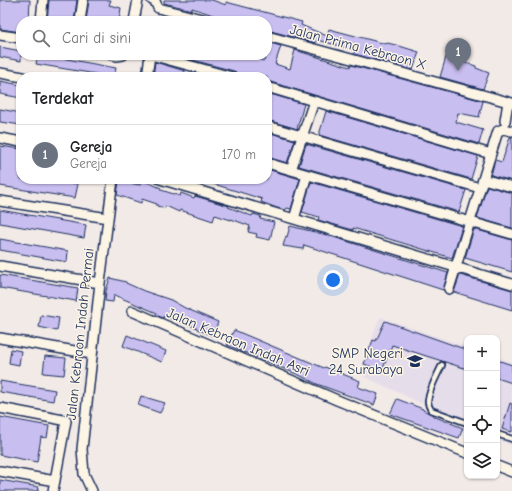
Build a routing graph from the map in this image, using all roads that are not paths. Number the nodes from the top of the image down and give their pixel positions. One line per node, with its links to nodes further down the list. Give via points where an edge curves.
1 (43, 0): 5 (street)
2 (83, 0): 6 (street)
3 (138, 0): 7 (street)
4 (152, 0): 8 (street, via 158,8)
5 (41, 16)
6 (81, 16)
7 (135, 16)
8 (190, 16)
9 (0, 35): 10 (street)
10 (16, 37)
11 (272, 37): 22 (street, Jalan Prima Kebraon X)
12 (150, 60): 15 (street)
13 (171, 60): 14 (street)
14 (199, 67): 16 (street); 17 (street)
15 (148, 72)
16 (198, 72)
17 (216, 72)
18 (0, 73): 19 (street)
19 (16, 76)
20 (272, 88): 21 (street)
21 (314, 101): 26 (street); 29 (street)
22 (510, 102): 23 (street)
23 (505, 121)
24 (272, 127): 26 (street)
25 (512, 131): 29 (street, via 498,131)
26 (302, 136): 31 (street); 35 (street)
27 (0, 138): 28 (street)
28 (16, 141)
29 (491, 154): 35 (street)
30 (272, 164): 31 (street)
31 (292, 170): 32 (street)
32 (307, 175): 39 (street); 40 (street)
33 (112, 184): 38 (street, Jalan Kebraon Indah Permai)
34 (184, 184): 39 (street)
35 (482, 184): 36 (street); 40 (street)
36 (512, 187)
37 (0, 201): 38 (street)
38 (108, 218): 44 (street, Jalan Kebraon Indah Permai)
39 (294, 219): 43 (street)
40 (470, 222): 41 (street); 43 (street)
41 (512, 234)
42 (0, 266): 44 (street)
43 (456, 267): 45 (street); 46 (street)
44 (100, 283): 49 (street, Jalan Kebraon Indah Permai)
45 (512, 284)
46 (449, 289)
47 (132, 311): 55 (street, Jalan Kebraon Indah Asri)
48 (0, 338): 49 (street)
49 (92, 354): 61 (street, Jalan Kebraon Indah Permai, via 82,449 84,474)
50 (442, 365): 52 (lane, via 431,391 428,406 431,410)
51 (0, 408): 59 (street, via 66,421)
52 (464, 422)
53 (500, 435): 54 (lane)
54 (512, 440)
55 (464, 452)
56 (500, 467): 58 (street)
57 (0, 471): 59 (street)
58 (512, 472)
59 (55, 481): 60 (street)
60 (53, 491)
61 (92, 491)

